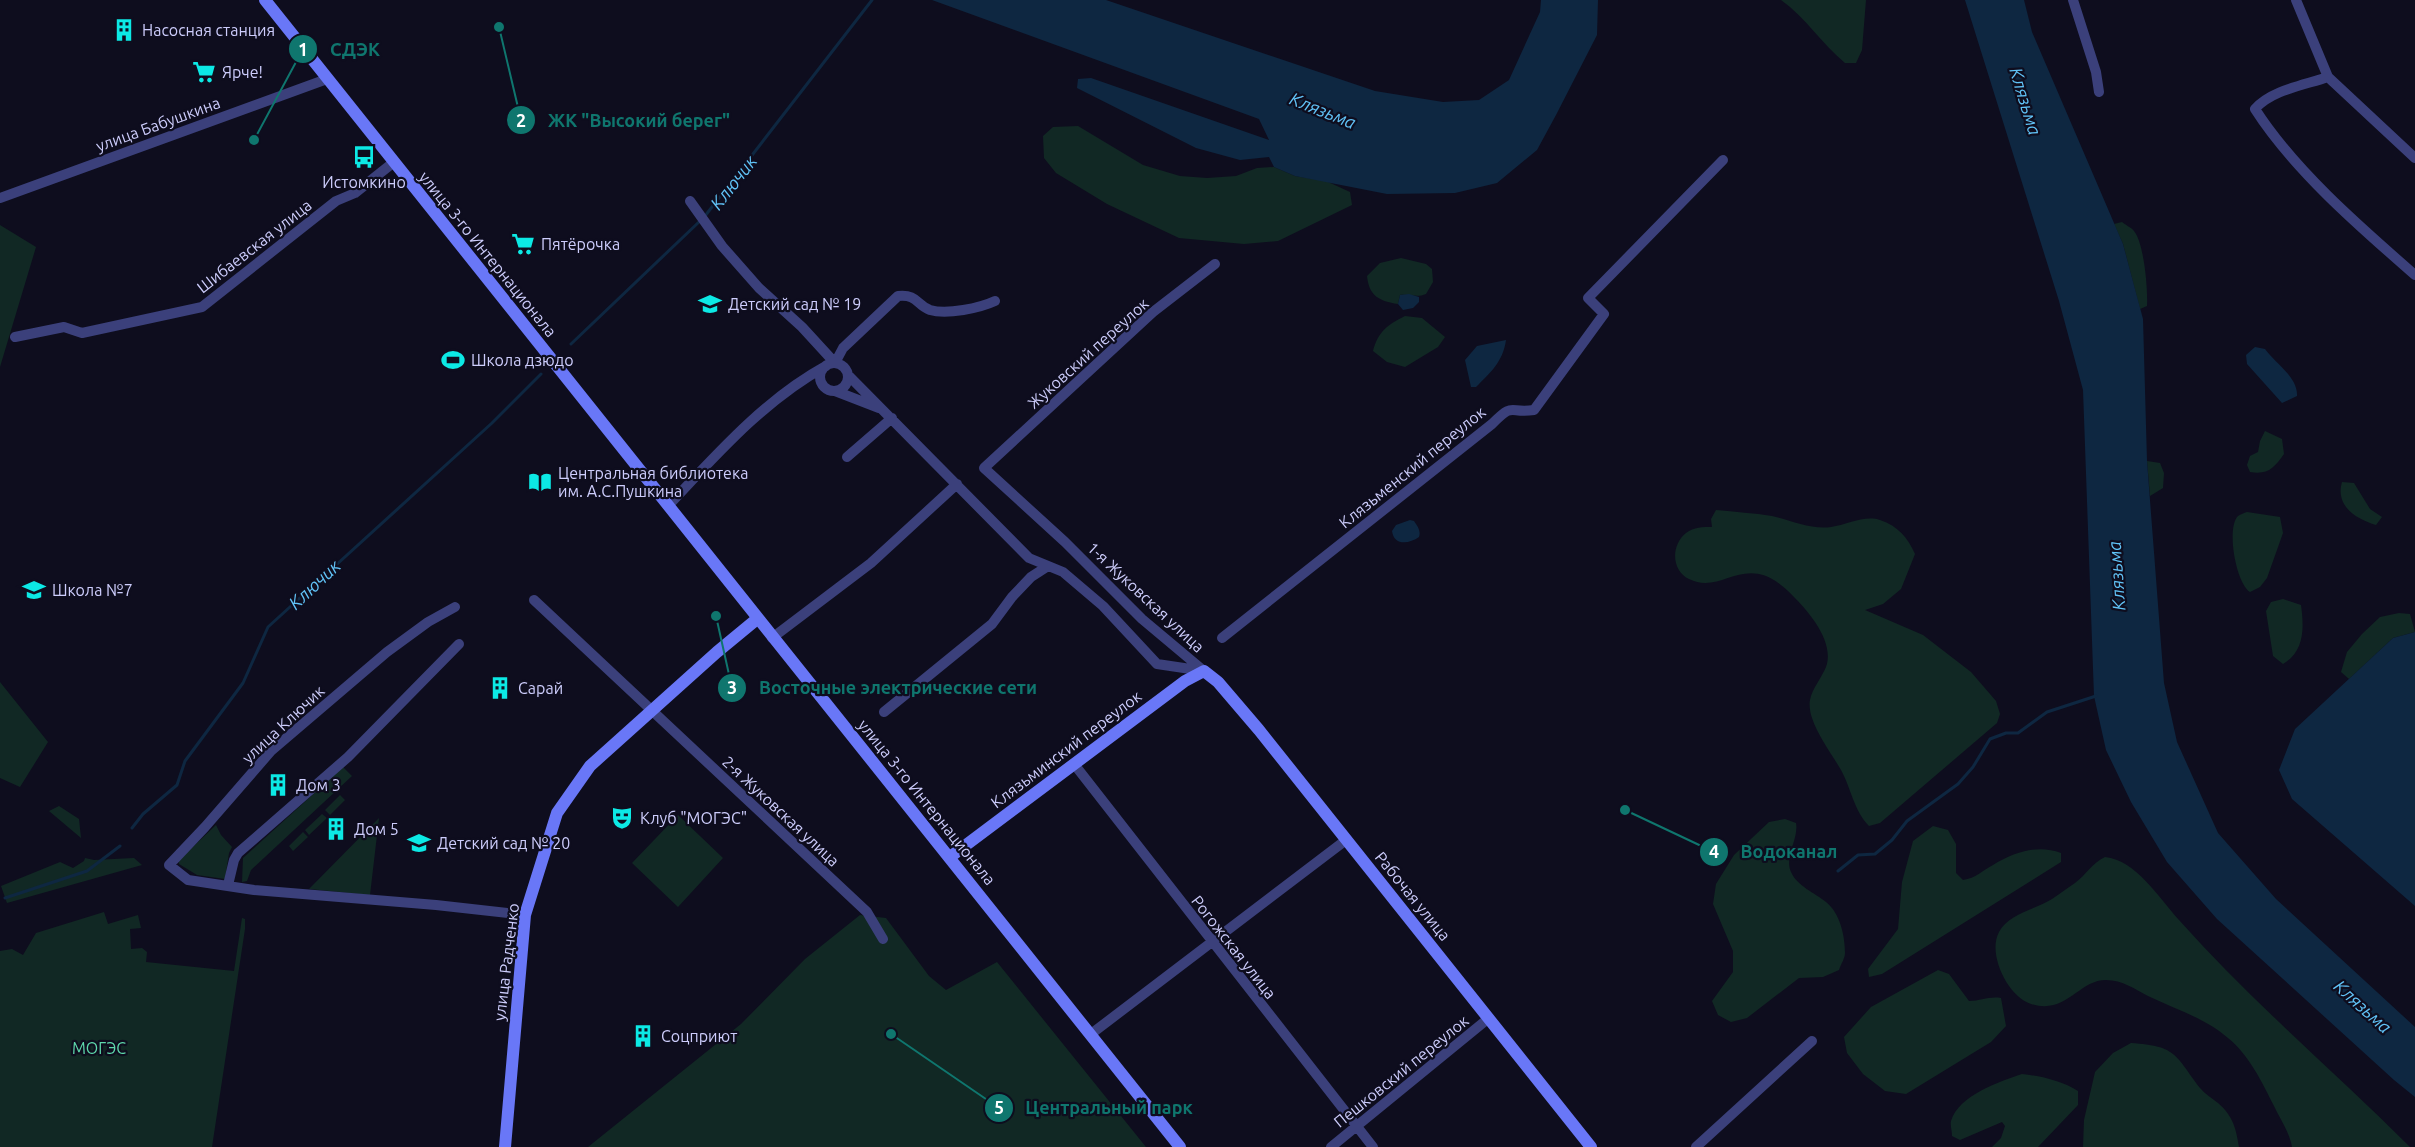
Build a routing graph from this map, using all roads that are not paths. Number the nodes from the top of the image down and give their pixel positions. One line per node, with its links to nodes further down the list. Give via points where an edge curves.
1 (265, 0): 5 (main road, улица 3-го Интернационала)
2 (2073, 0): 6 (street)
3 (2296, 0): 4 (street)
4 (2328, 77): 7 (street); 13 (street, via 2272,96 2255,109 2287,151)
5 (327, 79): 9 (main road, улица 3-го Интернационала); 10 (street, улица Бабушкина)
6 (2099, 92)
7 (2415, 158)
8 (1723, 160): 31 (street, Клязьменский переулок, via 1588,298 1604,314 1534,410 1505,411)
9 (394, 162): 15 (street, Шибаевская улица, via 355,193 336,201 202,307 82,333 64,327); 25 (main road, улица 3-го Интернационала)
10 (0, 198)
11 (690, 201): 16 (street, via 722,246 759,288 802,327)
12 (1215, 264): 23 (street, Жуковский переулок, via 1153,312)
13 (2415, 275)
14 (995, 301): 16 (street, via 943,311 929,310 907,295 898,296)
15 (15, 337)
16 (830, 364): 17 (street, via 844,366); 18 (street); 19 (street, via 821,374)
17 (848, 375): 20 (street, via 846,384); 21 (street, 1-я Жуковская улица)
18 (802, 380): 19 (street); 25 (street, via 746,426)
19 (822, 383): 20 (street)
20 (835, 391): 21 (street)
21 (888, 414): 22 (street); 24 (street, 1-я Жуковская улица)
22 (847, 457)
23 (984, 468): 33 (street, 1-я Жуковская улица, via 1142,619)
24 (957, 484): 26 (street, 1-я Жуковская улица, via 1029,558); 30 (street, via 870,563)
25 (668, 506): 29 (main road, улица 3-го Интернационала)
26 (1048, 566): 33 (street, 1-я Жуковская улица, via 1063,572 1103,606 1157,664); 35 (street, via 1031,577 992,624)
27 (534, 600): 34 (street, 2-я Жуковская улица)
28 (455, 607): 39 (street, улица Ключик, via 387,652 271,751 169,865 188,880)
29 (757, 619): 30 (main road, улица 3-го Интернационала); 34 (main road, улица Радченко)
30 (772, 638): 38 (main road, улица 3-го Интернационала)
31 (1222, 638)
32 (459, 644): 39 (street, via 348,757 238,853)
33 (1204, 671): 36 (main road, Клязьминский переулок); 37 (main road, Рабочая улица, via 1218,682)
34 (651, 711): 40 (main road, улица Радченко, via 590,766 556,813); 41 (street, 2-я Жуковская улица, via 867,912)
35 (884, 712)
36 (1074, 764): 38 (main road, Клязьминский переулок); 42 (street, Рогожская улица)
37 (1346, 840): 42 (street); 43 (main road, Рабочая улица)
38 (950, 857): 44 (main road, улица 3-го Интернационала)
39 (228, 885): 40 (street, улица Ключик)
40 (525, 915): 47 (main road, улица Радченко)
41 (883, 939)
42 (1210, 942): 44 (street); 46 (street, Рогожская улица)
43 (1489, 1018): 46 (street, Пешковский переулок); 51 (main road, Рабочая улица)
44 (1091, 1034): 48 (main road, улица 3-го Интернационала)
45 (1812, 1041): 52 (street)
46 (1357, 1126): 49 (street, Пешковский переулок); 50 (street, Рогожская улица)
47 (505, 1147)
48 (1180, 1147)
49 (1331, 1147)
50 (1373, 1147)
51 (1592, 1147)
52 (1696, 1147)

